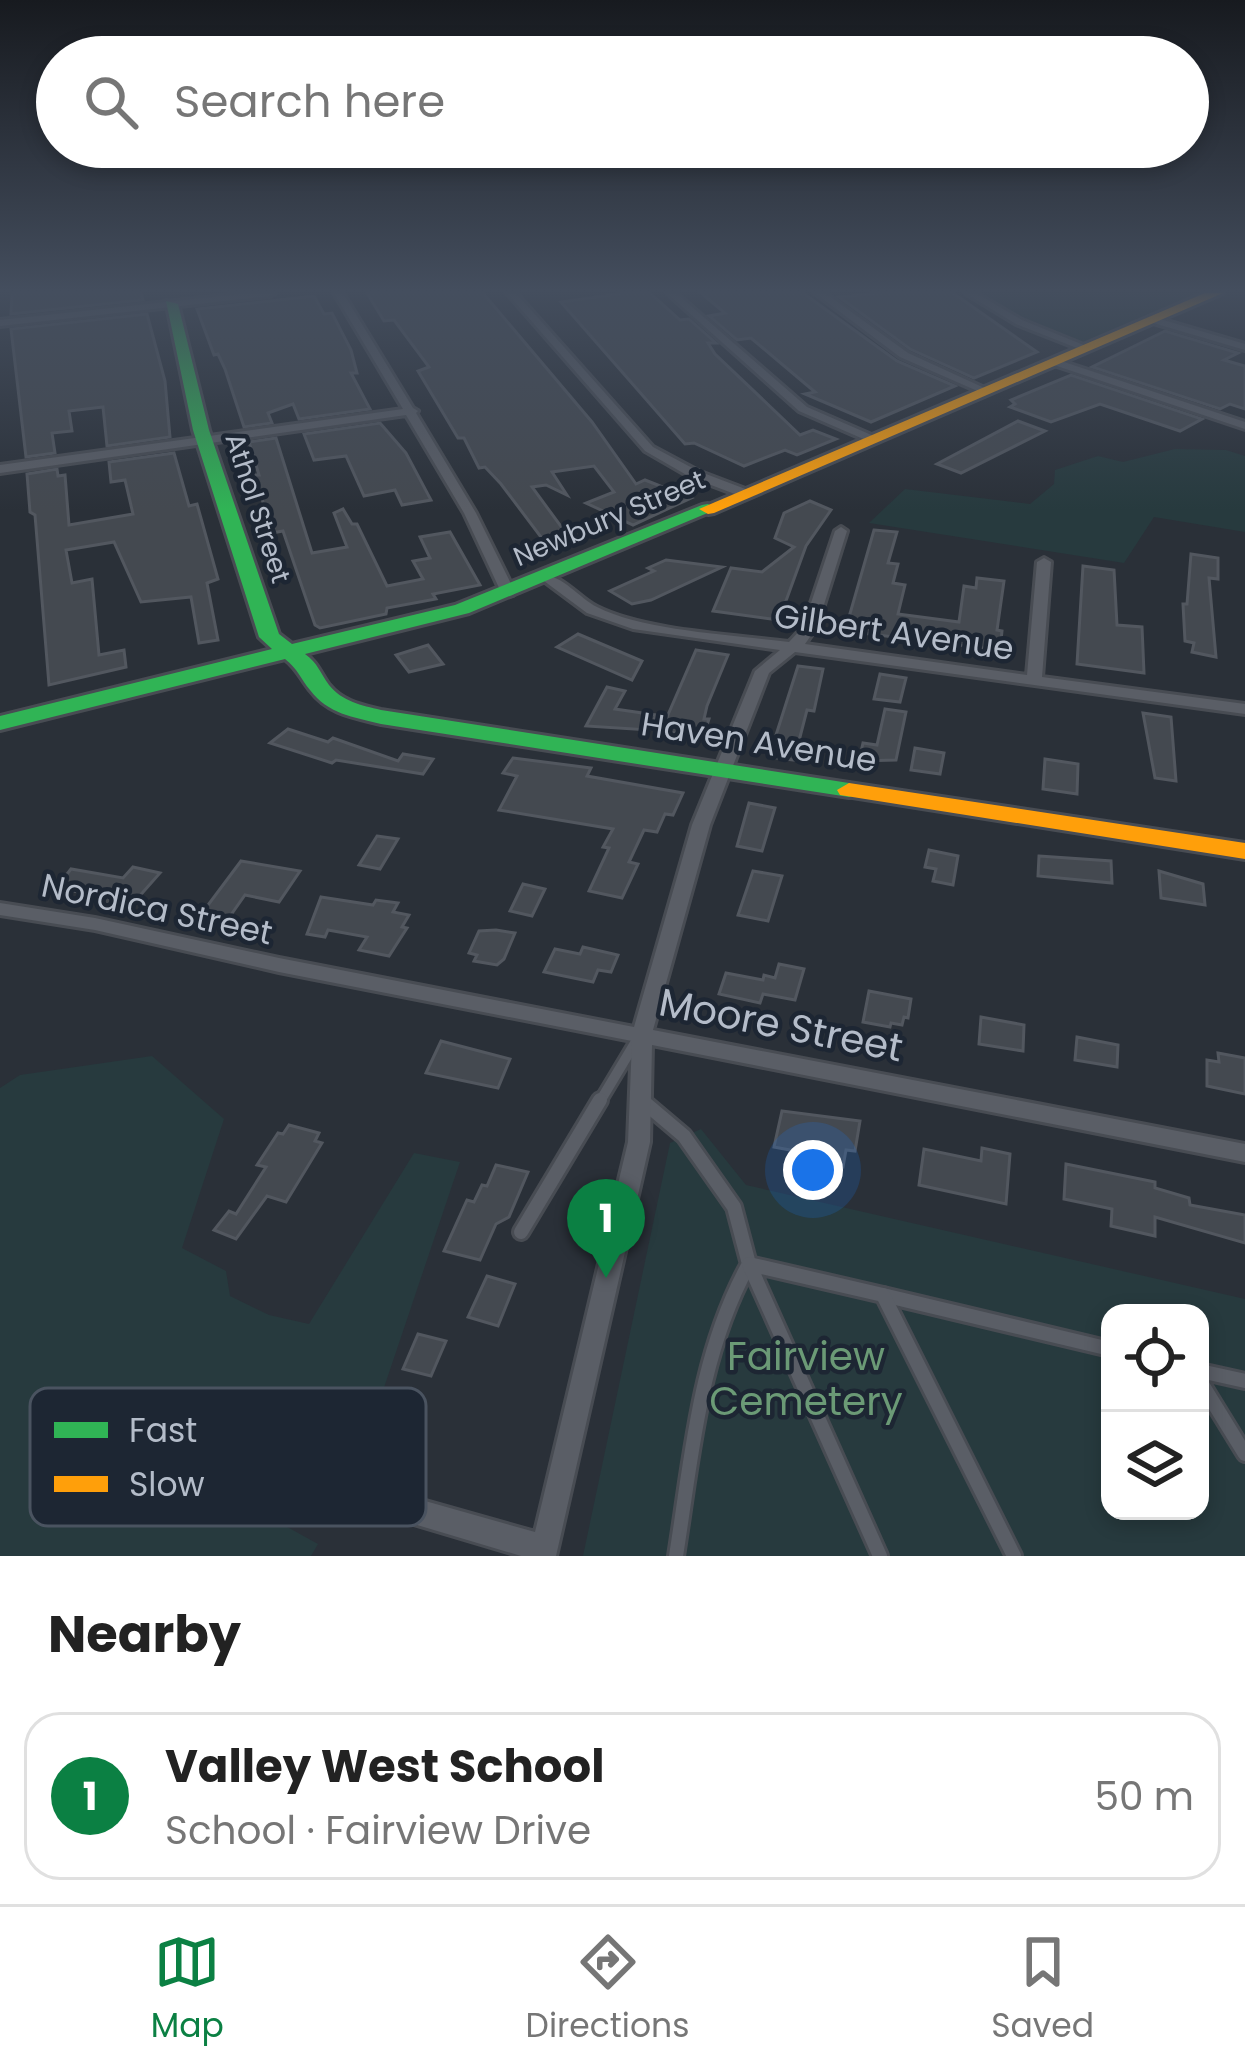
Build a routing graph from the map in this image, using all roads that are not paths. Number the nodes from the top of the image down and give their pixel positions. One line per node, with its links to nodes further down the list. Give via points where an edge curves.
1 (182, 366): 12 (street, Athol Street)
2 (384, 366): 9 (street)
3 (576, 366): 14 (street, via 649,448)
4 (753, 366): 11 (street, via 802,410)
5 (928, 366): 8 (street)
6 (1046, 366): 8 (street, Newbury Street)
7 (1066, 366): 10 (street)
8 (986, 391): 11 (street, Newbury Street)
9 (412, 412): 12 (street); 18 (street)
10 (1245, 426)
11 (872, 439): 14 (street, Newbury Street)
12 (204, 442): 13 (street); 20 (street, Athol Street, via 269,637)
13 (0, 469)
14 (744, 493): 17 (street, Newbury Street)
15 (841, 531): 19 (street, via 810,627)
16 (1044, 562): 21 (street)
17 (547, 578): 18 (street, Newbury Street); 19 (street, Gilbert Avenue, via 618,621)
18 (508, 592): 20 (street, Newbury Street)
19 (791, 648): 21 (street, Gilbert Avenue); 24 (street, via 762,671)
20 (286, 655): 23 (street, Newbury Street); 24 (street, Haven Avenue, via 309,668 338,706)
21 (1034, 681): 22 (street, Gilbert Avenue)
22 (1245, 710)
23 (0, 723)
24 (721, 770): 25 (street, Haven Avenue); 28 (street)
25 (1245, 851)
26 (0, 909): 27 (street, Nordica Street)
27 (303, 969): 28 (street, Moore Street)
28 (642, 1033): 29 (street); 30 (street, Moore Street); 31 (lane)
29 (641, 1100): 32 (lane, via 684,1136 734,1207); 40 (street, via 639,1142)
30 (1245, 1153)
31 (521, 1232)
32 (748, 1264): 33 (lane); 41 (lane, via 716,1329); 42 (lane)
33 (884, 1294): 34 (lane); 43 (lane)
34 (1101, 1347)
35 (1209, 1373): 36 (lane)
36 (1245, 1381)
37 (1209, 1396): 38 (lane)
38 (1245, 1454)
39 (426, 1517): 40 (street)
40 (544, 1553)
41 (676, 1556)
42 (880, 1556)
43 (1014, 1556)

